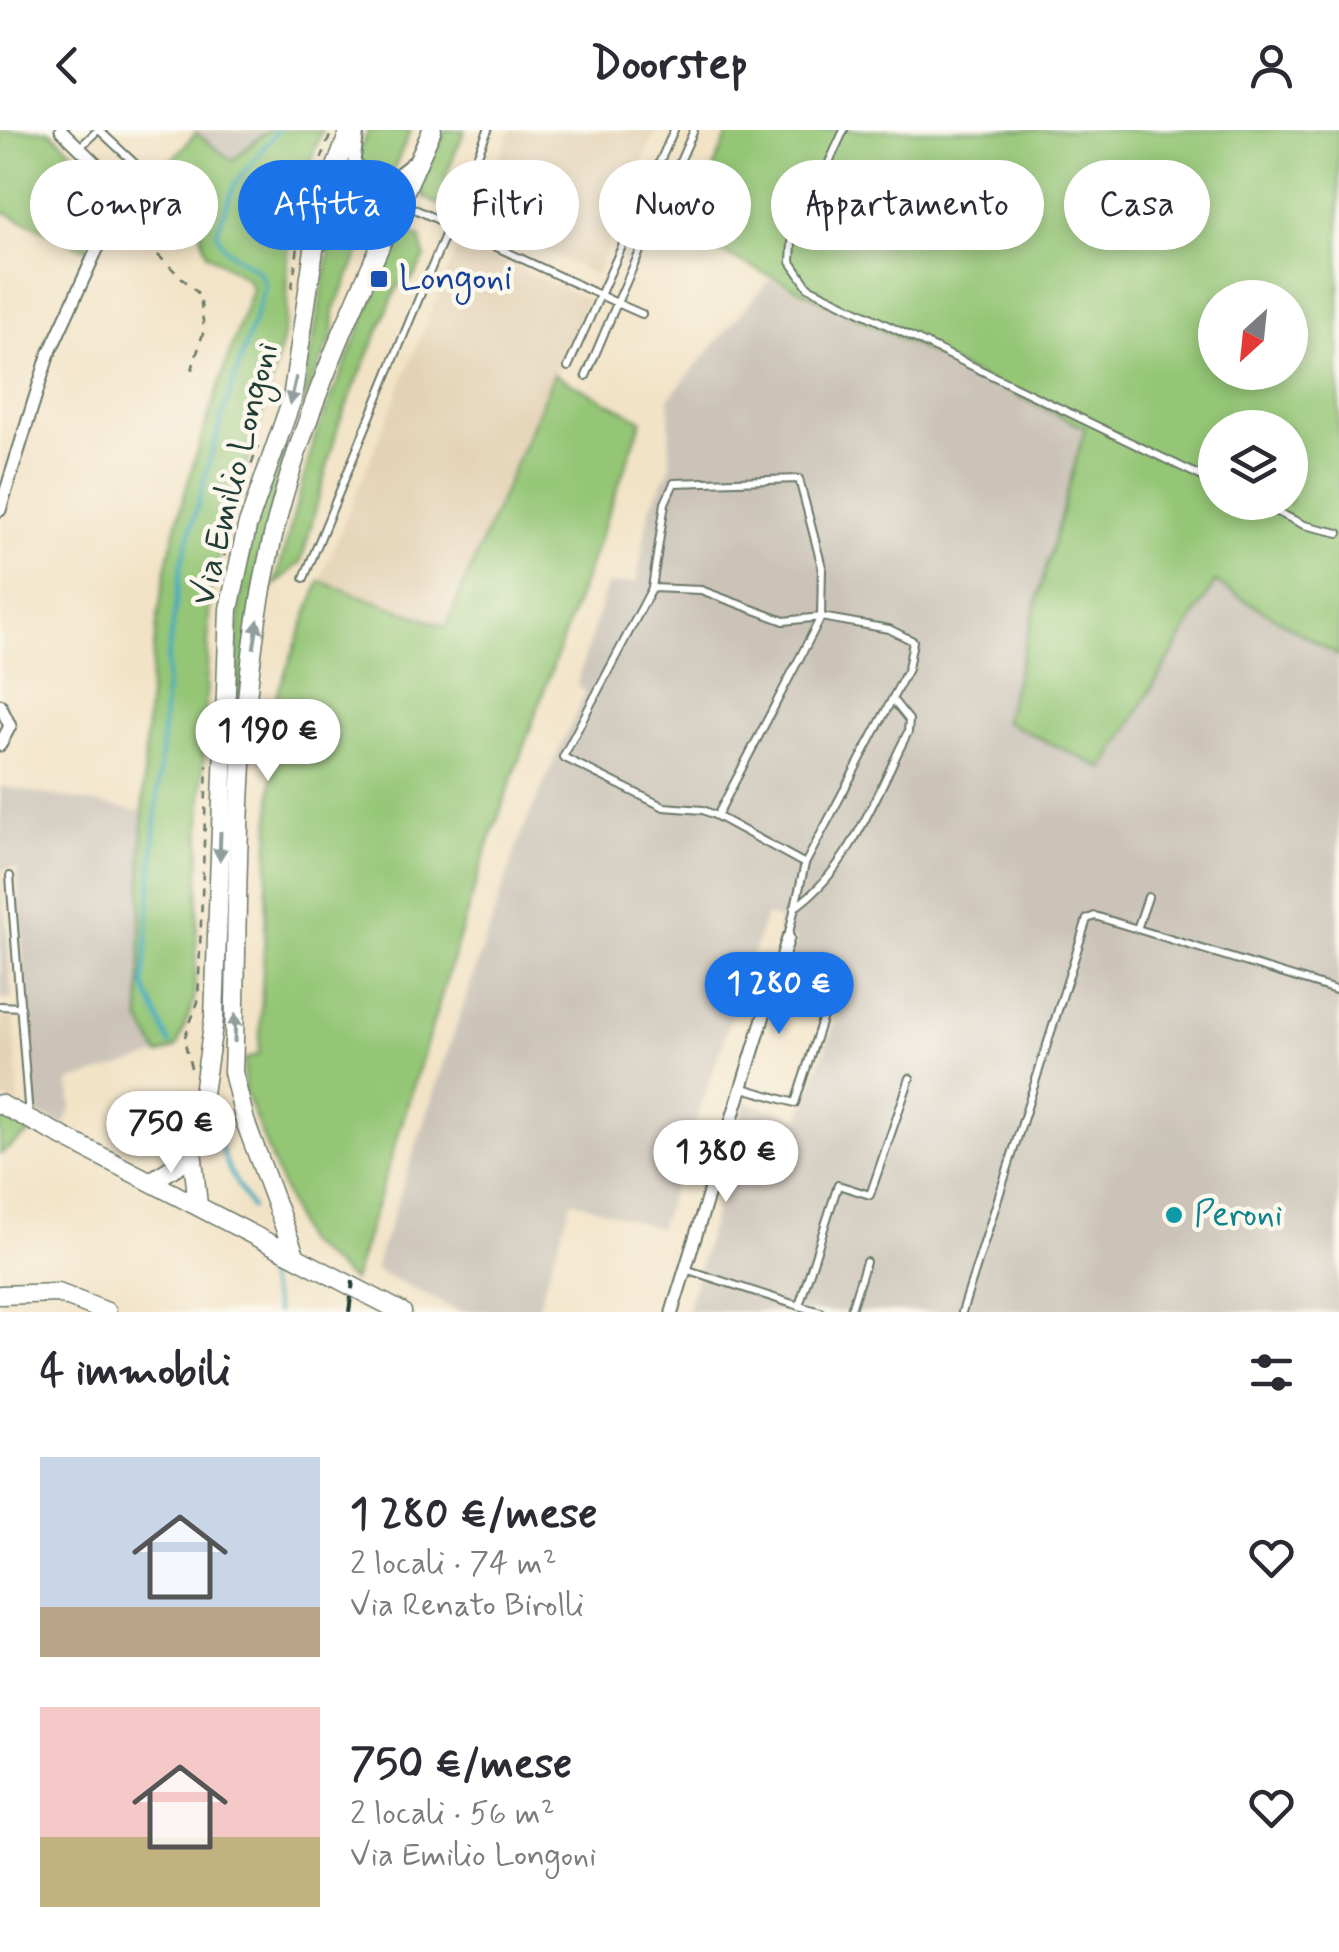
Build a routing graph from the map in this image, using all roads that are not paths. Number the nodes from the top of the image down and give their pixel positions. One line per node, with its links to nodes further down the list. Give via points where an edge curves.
1 (60, 130): 9 (street)
2 (98, 130): 9 (lane); 11 (lane)
3 (354, 130): 10 (street, via 354,162 368,180 388,182); 18 (street, Via Emilio Longoni, via 320,209)
4 (432, 130): 10 (street, Via Emilio Longoni)
5 (488, 130): 12 (lane)
6 (674, 130): 19 (lane)
7 (694, 130): 20 (lane)
8 (844, 130): 24 (lane, via 791,248 794,269 808,287)
9 (80, 147): 25 (street, via 106,173 114,214 48,356)
10 (420, 156): 13 (street, Via Emilio Longoni)
11 (131, 160)
12 (475, 160)
13 (416, 166)
14 (382, 250): 17 (street, Via Emilio Longoni)
15 (436, 250): 28 (lane)
16 (503, 250): 19 (lane)
17 (370, 278): 18 (street, via 378,215 365,198 349,195 330,217); 52 (street, Via Emilio Longoni, one-way to 17, via 234,1072 248,683 279,512 319,394)
18 (308, 294): 49 (street, Via Emilio Longoni, one-way to 49, via 292,399 247,527 229,609 214,1019)
19 (600, 295): 20 (lane); 22 (lane)
20 (617, 302): 21 (lane); 23 (lane)
21 (642, 314)
22 (568, 367)
23 (586, 376)
24 (1198, 475)
25 (0, 510)
26 (1294, 520): 27 (lane)
27 (1339, 533)
28 (304, 578)
29 (652, 588): 30 (lane, via 701,590 784,620); 30 (lane, via 674,483 800,479 822,567); 34 (lane, via 564,757 664,807)
30 (821, 617): 31 (lane, via 890,629 913,641); 34 (lane)
31 (892, 698): 35 (lane); 38 (lane, via 909,720 908,732 837,866 818,892)
32 (0, 705): 33 (street, via 10,726)
33 (0, 745)
34 (717, 816): 35 (lane)
35 (805, 864): 38 (lane)
36 (10, 876): 44 (lane)
37 (1148, 897): 39 (lane)
38 (794, 908): 40 (lane)
39 (1138, 929): 42 (lane); 62 (lane, via 1086,919)
40 (788, 938): 41 (street)
41 (776, 974): 46 (street); 46 (lane, via 830,995 795,1103)
42 (1339, 992)
43 (0, 1006): 44 (lane)
44 (21, 1007): 48 (lane)
45 (910, 1078): 56 (lane, via 870,1194 838,1184)
46 (742, 1087): 54 (street)
47 (0, 1104): 48 (street)
48 (30, 1118): 50 (street)
49 (191, 1141): 50 (street, via 173,1170); 51 (street)
50 (152, 1181): 51 (street)
51 (198, 1204): 52 (street)
52 (295, 1256): 58 (street)
53 (866, 1262): 61 (lane)
54 (683, 1269): 56 (lane); 59 (street)
55 (0, 1296): 57 (street, via 58,1293)
56 (799, 1306): 60 (lane)
57 (106, 1312)
58 (402, 1312)
59 (672, 1312)
60 (821, 1312)
61 (850, 1312)
62 (962, 1312)

